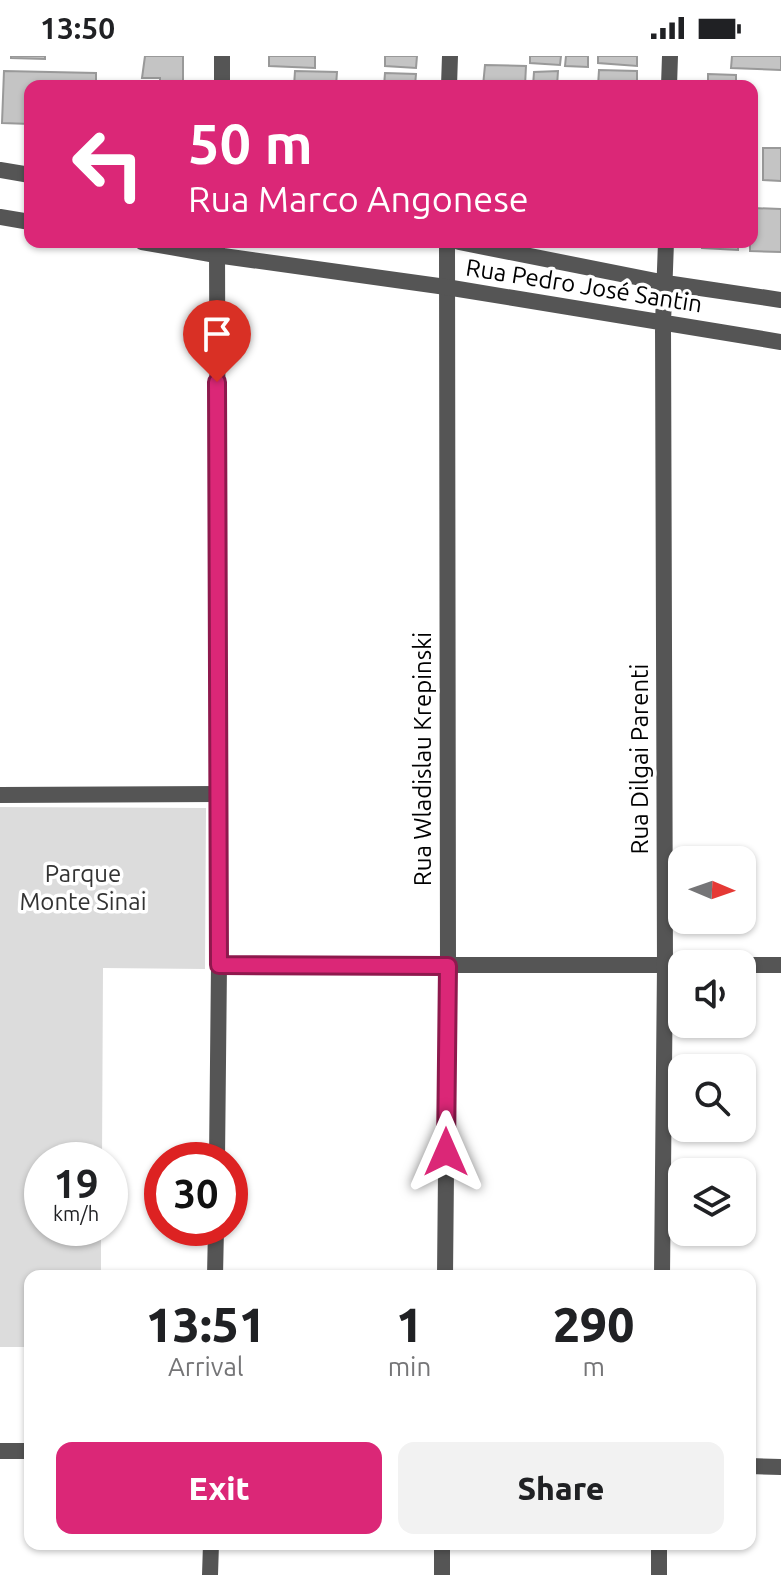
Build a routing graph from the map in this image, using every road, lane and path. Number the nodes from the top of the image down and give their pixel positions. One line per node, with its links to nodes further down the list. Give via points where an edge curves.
1 (222, 56): 4 (street)
2 (450, 56): 5 (street)
3 (670, 56): 6 (street)
4 (222, 80)
5 (449, 80)
6 (669, 80)
7 (0, 170): 8 (street)
8 (24, 174)
9 (0, 217): 10 (street)
10 (24, 221)
11 (216, 248): 16 (street, Rua Pedro José Santin); 20 (street)
12 (447, 248): 16 (street, Rua Wladislau Krepinski)
13 (489, 248): 15 (street, Rua Pedro José Santin)
14 (666, 248): 15 (street, Rua Dilgai Parenti)
15 (666, 283): 17 (street, Rua Pedro José Santin); 18 (street, Rua Dilgai Parenti)
16 (446, 287): 18 (street, Rua Pedro José Santin); 27 (street, Rua Wladislau Krepinski)
17 (781, 300)
18 (663, 324): 19 (street, Rua Pedro José Santin); 22 (street, Rua Dilgai Parenti)
19 (781, 342)
20 (219, 794): 21 (street); 23 (street)
21 (0, 795)
22 (673, 950)
23 (219, 965): 27 (street); 29 (street)
24 (668, 965): 27 (street)
25 (756, 965): 26 (street)
26 (781, 965)
27 (448, 966): 32 (street, Rua Wladislau Krepinski)
28 (670, 1038): 33 (street, Rua Dilgai Parenti)
29 (217, 1142)
30 (216, 1246): 31 (street)
31 (215, 1270)
32 (445, 1270)
33 (662, 1270)
34 (0, 1451): 35 (street)
35 (24, 1451)
36 (756, 1466): 37 (street)
37 (781, 1467)
38 (211, 1550): 41 (street)
39 (442, 1550): 42 (street)
40 (659, 1550): 43 (street)
41 (210, 1575)
42 (442, 1575)
43 (659, 1575)

